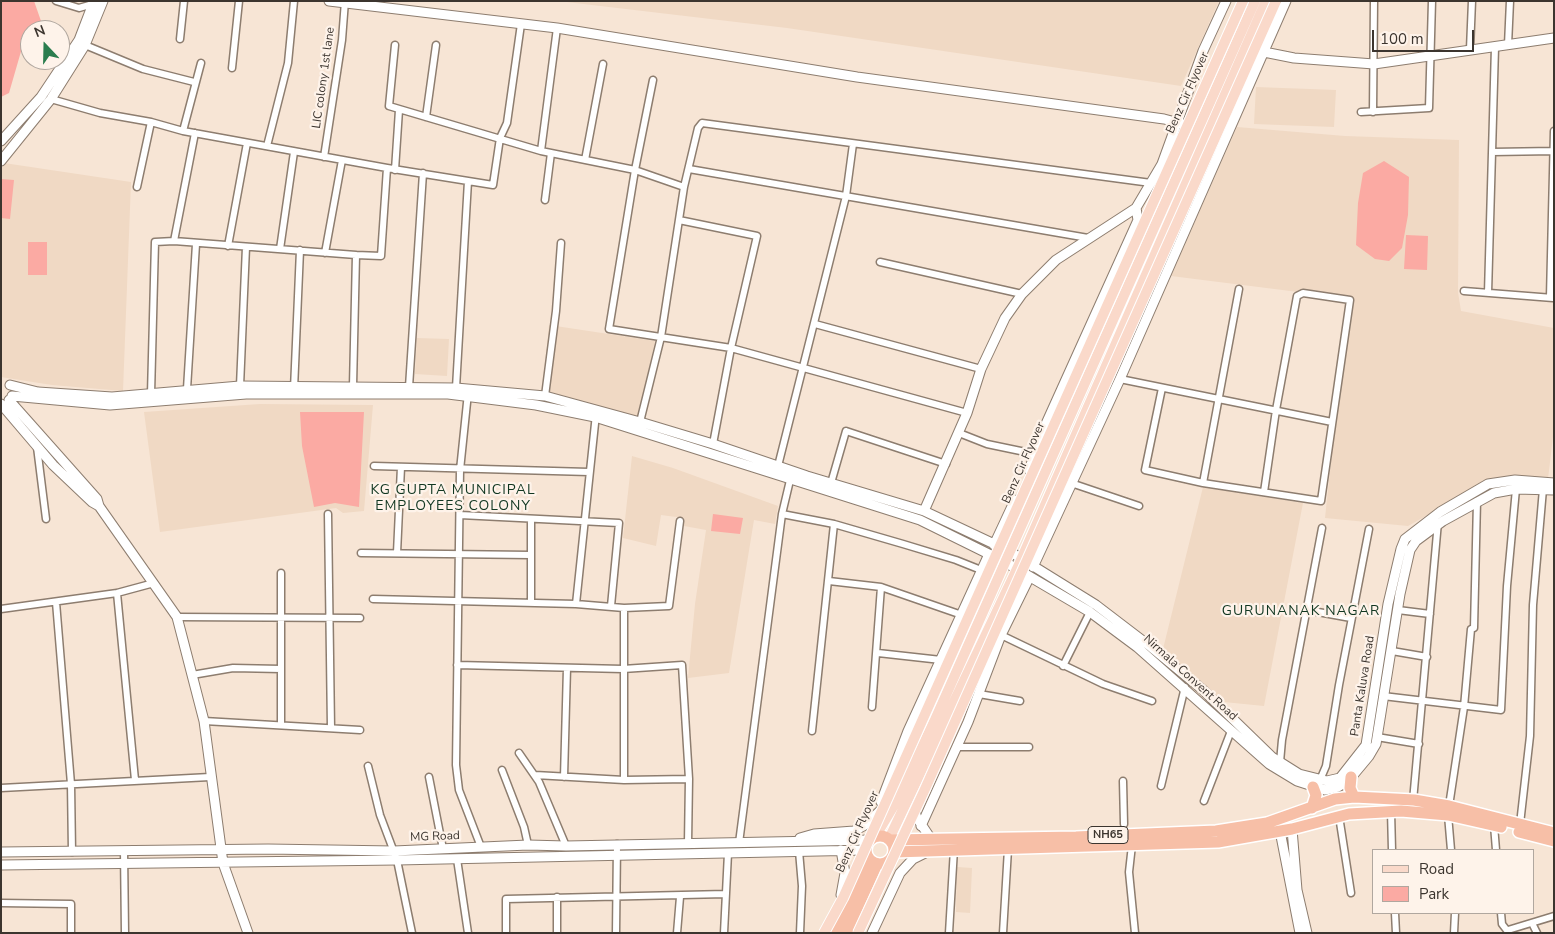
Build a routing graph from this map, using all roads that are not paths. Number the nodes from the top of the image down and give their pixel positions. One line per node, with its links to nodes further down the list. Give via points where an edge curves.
1 (56, 1): 18 (street, via 79,8)
2 (104, 1): 23 (street)
3 (184, 1): 22 (street)
4 (239, 1): 35 (street)
5 (294, 1): 53 (street, via 288,63)
6 (329, 1): 17 (street)
7 (1226, 1): 44 (street, via 1203,51)
8 (1243, 1): 309 (main road, Benz Cir Flyover, bridge, via 843,898)
9 (1255, 1): 45 (main road)
10 (1266, 1): 28 (main road)
11 (1276, 1): 312 (main road, bridge)
12 (1286, 1): 30 (street)
13 (1374, 1): 34 (street)
14 (1432, 1): 31 (street)
15 (1472, 1): 29 (street)
16 (1510, 1): 26 (street)
17 (345, 2): 19 (street); 59 (street, LIC colony 1st lane)
18 (93, 3): 50 (street, via 79,40 41,97)
19 (521, 24): 20 (street); 49 (street, via 507,123)
20 (557, 28): 44 (street, via 857,77); 54 (street)
21 (1554, 38): 26 (street)
22 (180, 39)
23 (85, 45): 37 (street, via 143,69); 38 (street)
24 (395, 45): 39 (street, via 388,104)
25 (436, 45): 42 (street)
26 (1508, 46): 27 (street)
27 (1495, 47): 29 (street); 57 (street)
28 (1246, 49): 30 (street); 157 (main road)
29 (1470, 50): 31 (street)
30 (1264, 52): 34 (street, via 1294,58); 96 (street)
31 (1431, 56): 34 (street); 41 (street, via 1429,108)
32 (201, 63): 37 (street)
33 (603, 64): 62 (street)
34 (1374, 64): 41 (street)
35 (232, 68)
36 (653, 80): 65 (street)
37 (194, 82): 46 (street)
38 (51, 98): 43 (street, via 100,113); 60 (street)
39 (399, 110): 42 (street); 63 (street)
40 (1361, 112): 41 (street)
41 (1373, 112)
42 (426, 117): 49 (street)
43 (150, 122): 46 (street); 70 (street)
44 (1178, 123): 45 (street); 68 (street)
45 (1198, 128): 151 (main road)
46 (183, 131): 48 (street)
47 (1554, 131): 55 (street)
48 (195, 133): 51 (street); 76 (street)
49 (500, 138): 54 (street); 67 (street, via 493,185)
50 (1, 141)
51 (247, 143): 53 (street); 79 (street)
52 (853, 144): 64 (street, via 702,123); 68 (street); 71 (street)
53 (267, 146): 56 (street)
54 (541, 151): 58 (street)
55 (1553, 151): 57 (street); 90 (street)
56 (294, 152): 59 (street); 81 (street)
57 (1492, 152): 88 (street)
58 (550, 153): 62 (street); 72 (street)
59 (324, 157): 61 (street)
60 (1, 160)
61 (342, 160): 63 (street); 83 (street)
62 (585, 160): 65 (street)
63 (391, 169): 66 (street); 84 (street, via 381,256)
64 (689, 169): 69 (street); 71 (street)
65 (635, 170): 69 (street); 92 (street, via 609,329)
66 (423, 173): 67 (street); 100 (street)
67 (468, 181): 101 (street)
68 (1151, 183): 73 (street)
69 (684, 187): 74 (street)
70 (136, 188)
71 (846, 196): 75 (street); 91 (street)
72 (545, 200)
73 (1136, 208): 75 (street); 118 (street, via 1138,220)
74 (679, 220): 92 (street); 93 (street, via 757,236)
75 (1088, 238): 89 (street, via 1056,260)
76 (174, 241): 78 (street); 106 (street, via 155,242)
77 (561, 242): 107 (street)
78 (196, 244): 79 (street); 103 (street)
79 (228, 246): 80 (street)
80 (246, 247): 81 (street); 98 (street)
81 (280, 249): 82 (street)
82 (300, 250): 83 (street); 104 (street)
83 (325, 253): 84 (street)
84 (356, 255): 99 (street)
85 (880, 262): 89 (street)
86 (1239, 289): 109 (street)
87 (1464, 291): 88 (street)
88 (1488, 293): 90 (street)
89 (1022, 294): 95 (street, via 1005,318)
90 (1552, 298)
91 (815, 324): 94 (street); 95 (street)
92 (661, 337): 93 (street); 113 (street)
93 (732, 348): 94 (street); 116 (street)
94 (804, 368): 112 (street); 121 (street)
95 (981, 368): 112 (street)
96 (1120, 379): 102 (street); 127 (street)
97 (6, 384): 106 (street, via 38,392 112,397); 108 (street, via 12,390)
98 (240, 386): 103 (street); 104 (street)
99 (353, 386): 100 (street); 104 (street)
100 (409, 387): 101 (street)
101 (456, 388): 105 (street)
102 (1162, 388): 109 (street); 128 (street, via 1145,470)
103 (187, 389): 106 (street)
104 (294, 390): 105 (street); 108 (street, via 110,406)
105 (468, 393): 107 (street); 111 (street); 123 (street)
106 (151, 394)
107 (545, 396): 111 (street)
108 (6, 400): 117 (street); 135 (street, via 80,478)
109 (1219, 400): 110 (street); 128 (street)
110 (1276, 410): 114 (street); 114 (street, via 1297,296 1303,293 1346,298 1351,304); 133 (street)
111 (596, 413): 113 (street); 124 (street); 125 (street)
112 (967, 413): 115 (street)
113 (640, 422): 116 (street)
114 (1332, 422): 133 (street, via 1321,501)
115 (959, 433): 118 (street, via 987,444); 119 (street)
116 (713, 444): 121 (street)
117 (37, 447): 135 (street); 142 (street)
118 (1035, 454): 150 (street)
119 (946, 464): 126 (street, via 846,431); 137 (street)
120 (374, 466): 122 (street)
121 (778, 466): 125 (street)
122 (401, 467): 123 (street); 153 (street)
123 (460, 470): 124 (street); 141 (street)
124 (589, 472): 145 (street)
125 (791, 475): 126 (street, Nirmala Convent Road); 140 (street); 155 (street, Nirmala Convent Road, via 920,520)
126 (831, 483): 137 (street, Nirmala Convent Road)
127 (1072, 483): 136 (street); 159 (street)
128 (1203, 483): 133 (street)
129 (1554, 483): 138 (street, Panta Kaluva Road, via 1515,480 1488,484)
130 (1516, 489): 131 (street, Panta Kaluva Road); 134 (street, Panta Kaluva Road, via 1494,493); 204 (street, via 1501,710)
131 (1543, 489): 132 (street, Panta Kaluva Road); 244 (street, via 1532,605 1530,736)
132 (1554, 490)
133 (1264, 492)
134 (1477, 501): 147 (street, Panta Kaluva Road); 204 (street, via 1474,628 1471,629)
135 (99, 506): 165 (street)
136 (1139, 506)
137 (924, 511): 150 (street, Nirmala Convent Road)
138 (1438, 513): 147 (street); 230 (street, Panta Kaluva Road, via 1405,539 1401,549 1388,604 1366,745 1350,768)
139 (328, 514): 183 (street)
140 (782, 514): 146 (street); 254 (street)
141 (460, 516): 143 (street); 154 (street)
142 (46, 519)
143 (531, 519): 145 (street); 156 (street)
144 (680, 521): 174 (street, via 668,606)
145 (583, 522): 172 (street); 173 (street, via 619,523)
146 (834, 524): 161 (street); 164 (street)
147 (1438, 524): 177 (street, Panta Kaluva Road, via 1410,550); 180 (street)
148 (1322, 528): 176 (street)
149 (1369, 529): 185 (street)
150 (994, 545): 151 (street, Nirmala Convent Road)
151 (1010, 551): 157 (street, Nirmala Convent Road); 158 (main road)
152 (362, 553): 153 (street)
153 (397, 553): 154 (street)
154 (459, 554): 156 (street); 169 (street)
155 (988, 554): 158 (street, Nirmala Convent Road); 161 (street)
156 (531, 555): 171 (street)
157 (1021, 559): 159 (street, Nirmala Convent Road); 160 (main road)
158 (1005, 562): 160 (street, Nirmala Convent Road); 236 (main road)
159 (1034, 567): 216 (street, Nirmala Convent Road, via 1096,605 1151,647 1203,690)
160 (1017, 569): 163 (street, Nirmala Convent Road); 234 (main road)
161 (981, 570): 179 (street)
162 (281, 572): 182 (street)
163 (1029, 578): 178 (street, Nirmala Convent Road); 186 (street)
164 (829, 582): 166 (street); 209 (street)
165 (154, 583): 167 (street); 181 (street)
166 (881, 587): 179 (street); 188 (street)
167 (117, 593): 170 (street); 225 (street)
168 (373, 599): 169 (street)
169 (457, 601): 171 (street); 191 (street)
170 (56, 602): 175 (street); 228 (street)
171 (530, 602): 172 (street)
172 (576, 604): 173 (street)
173 (611, 606): 174 (street)
174 (624, 608): 195 (street)
175 (1, 609)
176 (1307, 610): 185 (street); 216 (street)
177 (1398, 610): 180 (street); 187 (street, Panta Kaluva Road)
178 (1090, 612): 192 (street); 197 (street, Nirmala Convent Road)
179 (959, 614): 190 (street)
180 (1430, 614): 189 (street)
181 (177, 617): 182 (street); 196 (street)
182 (281, 618): 183 (street); 194 (street)
183 (330, 618): 184 (street); 207 (street)
184 (360, 618)
185 (1351, 618): 229 (street, via 1326,766)
186 (1001, 635): 192 (street); 198 (street)
187 (1392, 651): 189 (street); 199 (street, Panta Kaluva Road)
188 (878, 653): 190 (street); 203 (street)
189 (1426, 657): 202 (street)
190 (941, 660): 239 (street, via 908,731)
191 (457, 665): 193 (street); 261 (street, via 456,764 459,790)
192 (1063, 666): 201 (street)
193 (567, 668): 195 (street); 223 (street)
194 (281, 669): 196 (street, via 233,668); 206 (street)
195 (623, 669): 224 (street, via 682,665); 226 (street)
196 (192, 675): 205 (street)
197 (1185, 688): 210 (street, Nirmala Convent Road); 231 (street)
198 (979, 694): 200 (street); 213 (street)
199 (1383, 696): 202 (street); 211 (street, Panta Kaluva Road)
200 (1020, 701)
201 (1152, 702)
202 (1423, 702): 204 (street); 212 (street)
203 (872, 707)
204 (1464, 707): 241 (street)
205 (204, 721): 206 (street); 220 (street)
206 (281, 725): 207 (street)
207 (331, 728): 208 (street)
208 (360, 730)
209 (812, 731)
210 (1231, 731): 229 (street, Nirmala Convent Road, via 1278,771); 235 (street)
211 (1377, 737): 212 (street); 222 (street, Panta Kaluva Road, via 1369,756)
212 (1419, 744): 237 (street)
213 (957, 747): 214 (street); 246 (street)
214 (1029, 747)
215 (519, 753): 219 (street)
216 (1280, 762): 229 (street, Nirmala Convent Road)
217 (368, 766): 278 (street, via 380,815)
218 (502, 770): 257 (street)
219 (535, 775): 223 (street); 259 (street)
220 (210, 776): 225 (street); 262 (street)
221 (429, 777): 263 (street)
222 (1351, 777): 230 (street, Panta Kaluva Road); 233 (highway, via 1350,788)
223 (564, 778): 226 (street)
224 (689, 779): 226 (street); 253 (street)
225 (135, 780): 228 (street)
226 (624, 780)
227 (1124, 781): 243 (street)
228 (70, 784): 232 (street); 274 (street)
229 (1317, 784): 230 (street, Nirmala Convent Road, via 1325,790); 238 (highway)
230 (1333, 784)
231 (1161, 786)
232 (1, 788)
233 (1354, 797): 237 (highway, NH65); 238 (highway, NH65, via 1335,799)
234 (910, 798): 246 (street); 250 (main road)
235 (1204, 801)
236 (896, 802): 239 (street); 271 (main road)
237 (1413, 806): 240 (highway, NH65); 241 (highway, NH65)
238 (1312, 808): 249 (highway, NH65, via 1244,828)
239 (879, 810): 252 (street, via 854,831 814,834)
240 (1391, 811): 242 (highway, NH65); 266 (street)
241 (1449, 811): 244 (highway, NH65); 245 (highway, NH65); 267 (street)
242 (1339, 816): 247 (highway, NH65); 284 (street)
243 (1124, 824)
244 (1520, 824): 248 (highway, NH65)
245 (1494, 825): 251 (highway, NH65); 268 (street)
246 (921, 826): 256 (street)
247 (1286, 830): 249 (highway, NH65, via 1249,838); 317 (street); 318 (street)
248 (1554, 833)
249 (1181, 838): 256 (highway, NH65); 260 (highway, NH65)
250 (889, 839): 256 (highway, NH65); 271 (highway, NH65); 275 (highway)
251 (1554, 841)
252 (791, 842): 254 (street, MG Road); 271 (street, MG Road)
253 (688, 843): 254 (street, MG Road); 255 (street, MG Road)
254 (739, 843)
255 (617, 844): 259 (street, MG Road); 277 (street)
256 (932, 844): 264 (highway, NH65); 275 (highway, NH65); 290 (street, via 906,866)
257 (528, 845): 258 (street, MG Road); 261 (street, MG Road)
258 (544, 846): 259 (street, MG Road); 279 (street)
259 (566, 846)
260 (1132, 846): 265 (highway, NH65); 316 (street, via 1129,872)
261 (480, 848): 263 (street, MG Road)
262 (220, 849): 269 (street, MG Road); 278 (street, MG Road); 282 (street)
263 (443, 849): 278 (street, MG Road)
264 (954, 849): 265 (highway, NH65); 314 (street)
265 (1008, 849): 315 (street)
266 (1392, 849)
267 (1451, 849)
268 (1496, 849)
269 (124, 850): 274 (street, MG Road); 281 (street)
270 (842, 850): 271 (street, MG Road); 272 (street, MG Road); 309 (street, via 844,882)
271 (871, 850): 275 (highway, via 888,862); 291 (highway); 310 (highway)
272 (799, 851): 276 (street, MG Road); 308 (street, via 802,871)
273 (1, 852): 274 (street, MG Road)
274 (72, 852)
275 (894, 852)
276 (728, 853): 277 (street, MG Road); 285 (street)
277 (617, 855): 279 (street, MG Road); 286 (street)
278 (395, 856): 280 (street, MG Road); 282 (street, MG Road); 301 (street)
279 (544, 856): 280 (street, MG Road)
280 (457, 858): 302 (street)
281 (124, 863): 282 (street, MG Road); 283 (street, MG Road); 299 (street)
282 (223, 863): 300 (street)
283 (1, 865)
284 (1351, 893)
285 (726, 894): 287 (street); 307 (street)
286 (617, 896): 287 (street); 288 (street); 305 (street)
287 (680, 896): 306 (street)
288 (557, 897): 303 (street, via 506,899); 304 (street)
289 (1, 903): 298 (street, via 71,904)
290 (886, 904): 291 (street); 313 (street)
291 (856, 913): 311 (highway)
292 (1395, 914): 319 (street)
293 (1455, 914): 320 (street)
294 (1501, 914): 297 (street, via 1502,924)
295 (1554, 916): 296 (street)
296 (1532, 923): 297 (street); 321 (street)
297 (1509, 932)
298 (71, 933)
299 (125, 933)
300 (248, 933)
301 (412, 933)
302 (468, 933)
303 (506, 933)
304 (557, 933)
305 (616, 933)
306 (677, 933)
307 (724, 933)
308 (800, 933)
309 (823, 933)
310 (835, 933)
311 (846, 933)
312 (858, 933)
313 (872, 933)
314 (949, 933)
315 (1003, 933)
316 (1135, 933)
317 (1300, 933)
318 (1307, 933)
319 (1396, 933)
320 (1454, 933)
321 (1537, 933)

